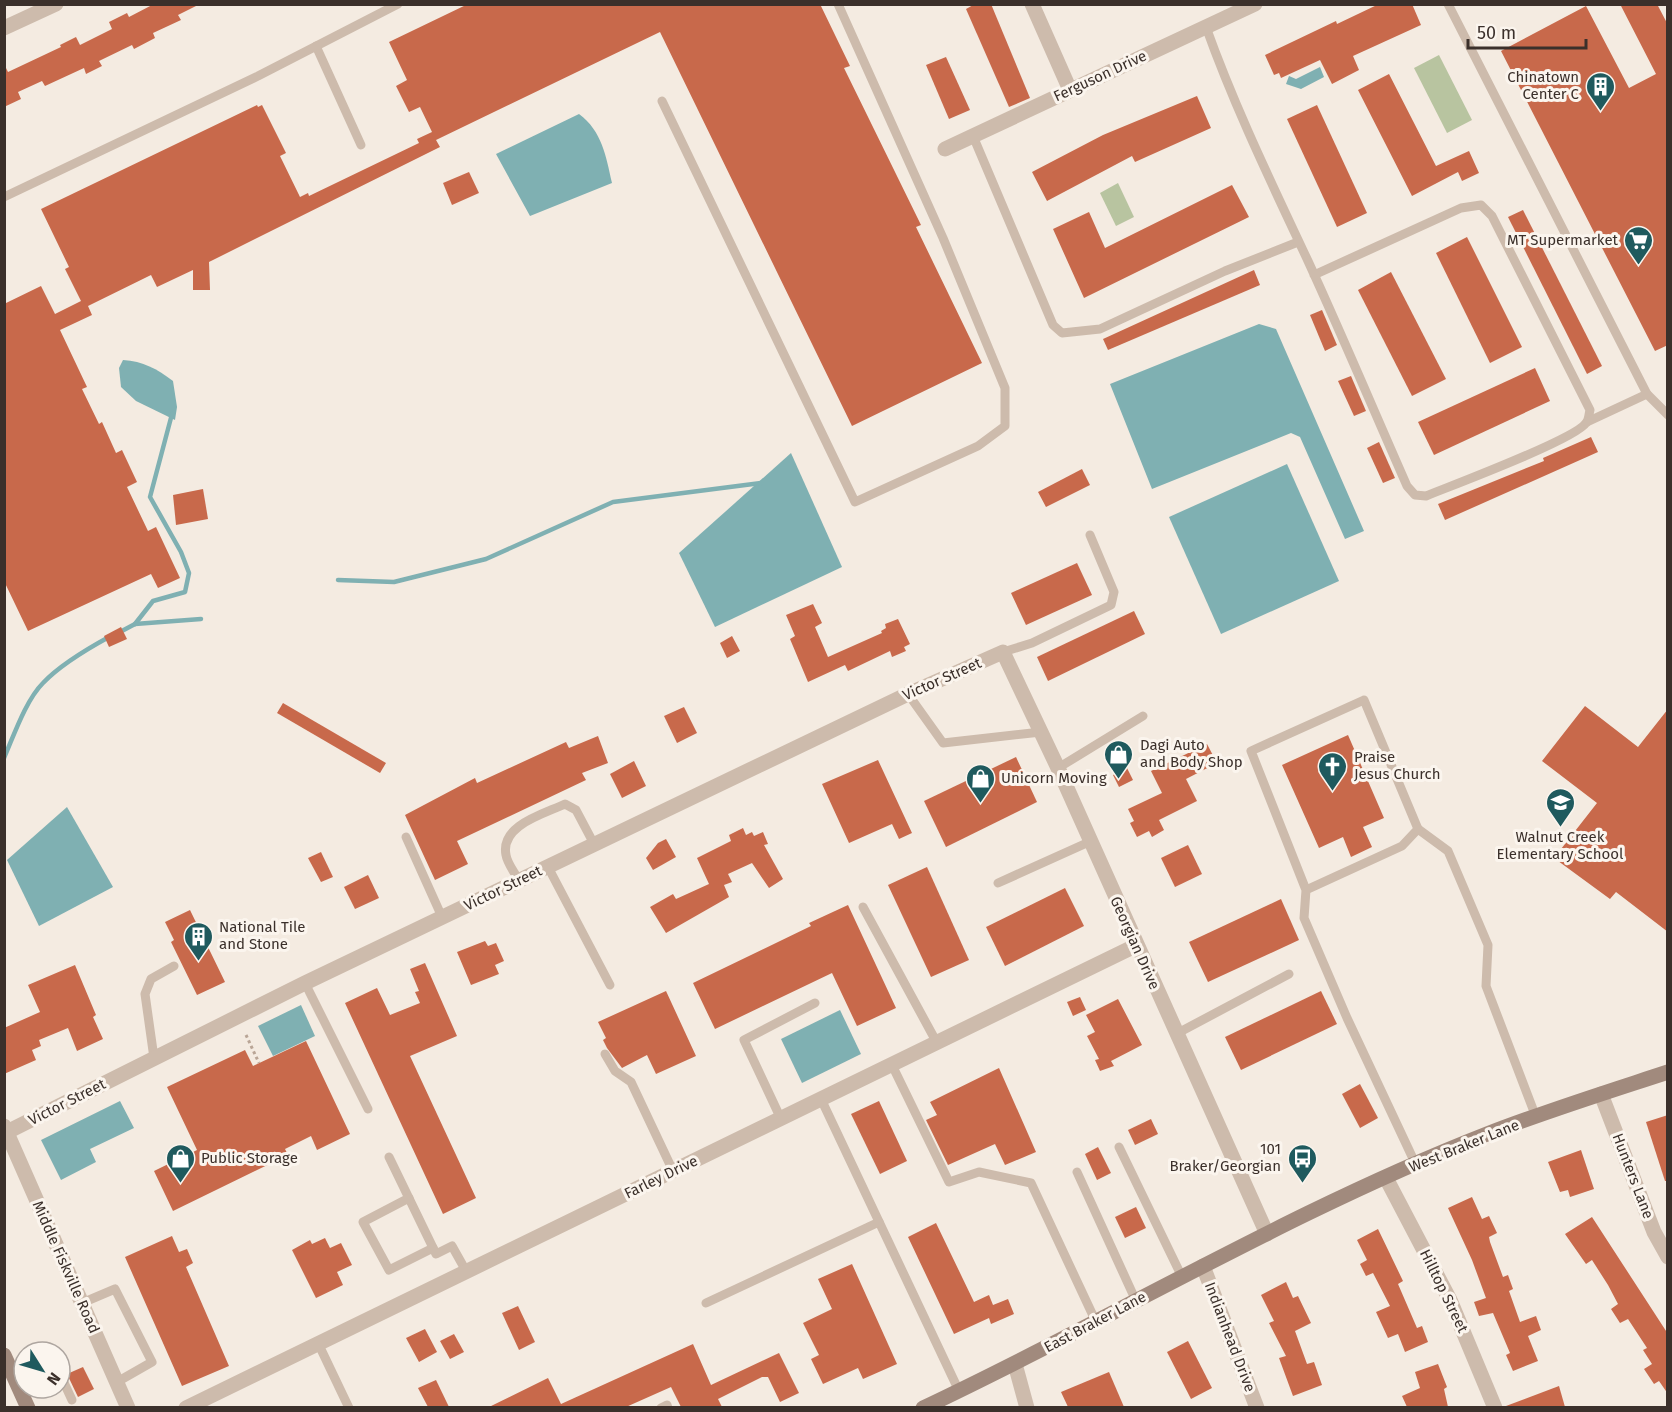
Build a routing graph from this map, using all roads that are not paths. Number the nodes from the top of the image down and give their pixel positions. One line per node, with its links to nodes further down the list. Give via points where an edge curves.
1 (56, 4): 8 (street)
2 (398, 4): 9 (lane)
3 (838, 4): 11 (lane, via 1005,388 1005,426 978,446 855,502)
4 (1032, 4): 10 (street)
5 (1255, 4): 7 (street, Ferguson Drive)
6 (1448, 4): 18 (lane)
7 (1206, 27): 10 (street, Ferguson Drive); 16 (lane, via 1230,94)
8 (4, 28)
9 (316, 46): 13 (lane); 15 (lane)
10 (1070, 90): 12 (street, Ferguson Drive)
11 (662, 101)
12 (973, 136): 14 (street, Ferguson Drive); 16 (lane, via 1053,325 1062,333 1100,329 1224,271)
13 (361, 146)
14 (945, 149)
15 (4, 197)
16 (1298, 242): 17 (lane)
17 (1314, 275): 20 (lane, via 1461,208 1481,205 1492,216 1590,410); 20 (lane, via 1407,486 1415,495 1426,496 1518,458 1575,432)
18 (1647, 394): 19 (lane); 20 (lane)
19 (1668, 415)
20 (1587, 422)
21 (1090, 535): 22 (lane, via 1114,592 1111,605 1032,644)
22 (1003, 652): 23 (street, Victor Street); 25 (street, Georgian Drive)
23 (908, 694): 25 (lane, via 943,743); 30 (street, Victor Street)
24 (1143, 716): 26 (lane)
25 (1041, 732): 26 (street, Georgian Drive)
26 (1058, 768): 29 (street, Georgian Drive)
27 (1418, 829): 34 (lane, via 1402,846); 34 (lane, via 1364,700 1251,751); 52 (lane, via 1448,851 1488,945 1486,986)
28 (406, 837): 36 (lane)
29 (1089, 842): 33 (lane); 37 (street, Georgian Drive)
30 (594, 844): 31 (street, Victor Street); 32 (lane, via 576,810 565,804 515,828 507,839 506,856)
31 (548, 867): 32 (street, Victor Street); 41 (lane)
32 (519, 880): 36 (street, Victor Street)
33 (998, 883)
34 (1306, 890): 57 (lane, via 1304,918)
35 (863, 906): 44 (lane)
36 (442, 917): 40 (street, Victor Street)
37 (1135, 946): 43 (street, Georgian Drive); 44 (street, Farley Drive)
38 (174, 966): 46 (lane, via 151,979 145,994)
39 (1289, 974): 43 (lane)
40 (305, 983): 46 (street, Victor Street); 51 (lane)
41 (610, 984)
42 (815, 1003): 53 (lane, via 744,1040)
43 (1176, 1034): 63 (street, Georgian Drive)
44 (937, 1043): 47 (street, Farley Drive)
45 (605, 1054): 58 (lane, via 615,1071 631,1082)
46 (154, 1058): 54 (street, Victor Street)
47 (892, 1065): 50 (street, Farley Drive); 72 (lane, via 950,1182 979,1172 1030,1183)
48 (1668, 1071): 49 (main road, West Braker Lane)
49 (1601, 1094): 52 (main road, West Braker Lane); 65 (street, Hunters Lane, via 1654,1232)
50 (821, 1100): 53 (street, Farley Drive); 62 (lane)
51 (368, 1109)
52 (1536, 1117): 57 (main road, West Braker Lane)
53 (781, 1119): 58 (street, Farley Drive)
54 (6, 1129): 70 (street, Middle Fiskville Road)
55 (1119, 1147): 68 (lane)
56 (389, 1157): 61 (lane)
57 (1416, 1165): 60 (main road, West Braker Lane)
58 (673, 1171): 67 (street, Farley Drive)
59 (1077, 1172): 69 (lane)
60 (1386, 1178): 63 (main road, West Braker Lane); 85 (street, Hilltop Street, via 1450,1300)
61 (409, 1198): 64 (lane); 64 (lane, via 363,1222 389,1270)
62 (879, 1222): 71 (lane); 76 (lane)
63 (1267, 1234): 66 (main road, East Braker Lane)
64 (433, 1248): 67 (lane, via 436,1254 452,1246)
65 (1668, 1257)
66 (1203, 1266): 68 (main road, East Braker Lane); 84 (street, Indianhead Drive)
67 (466, 1271): 73 (street, Farley Drive)
68 (1182, 1277): 69 (main road, East Braker Lane)
69 (1136, 1301): 72 (main road, East Braker Lane)
70 (82, 1303): 75 (street, Middle Fiskville Road); 75 (lane, via 115,1289 152,1362)
71 (706, 1304)
72 (1096, 1322): 74 (main road, East Braker Lane)
73 (318, 1343): 78 (street, Farley Drive); 79 (lane)
74 (1015, 1364): 76 (main road, East Braker Lane); 83 (street)
75 (117, 1382): 77 (street, Middle Fiskville Road)
76 (958, 1391): 82 (main road, East Braker Lane)
77 (128, 1407)
78 (186, 1407)
79 (349, 1407)
80 (660, 1407): 81 (lane)
81 (668, 1407)
82 (923, 1407)
83 (1027, 1407)
84 (1257, 1407)
85 (1495, 1407)

